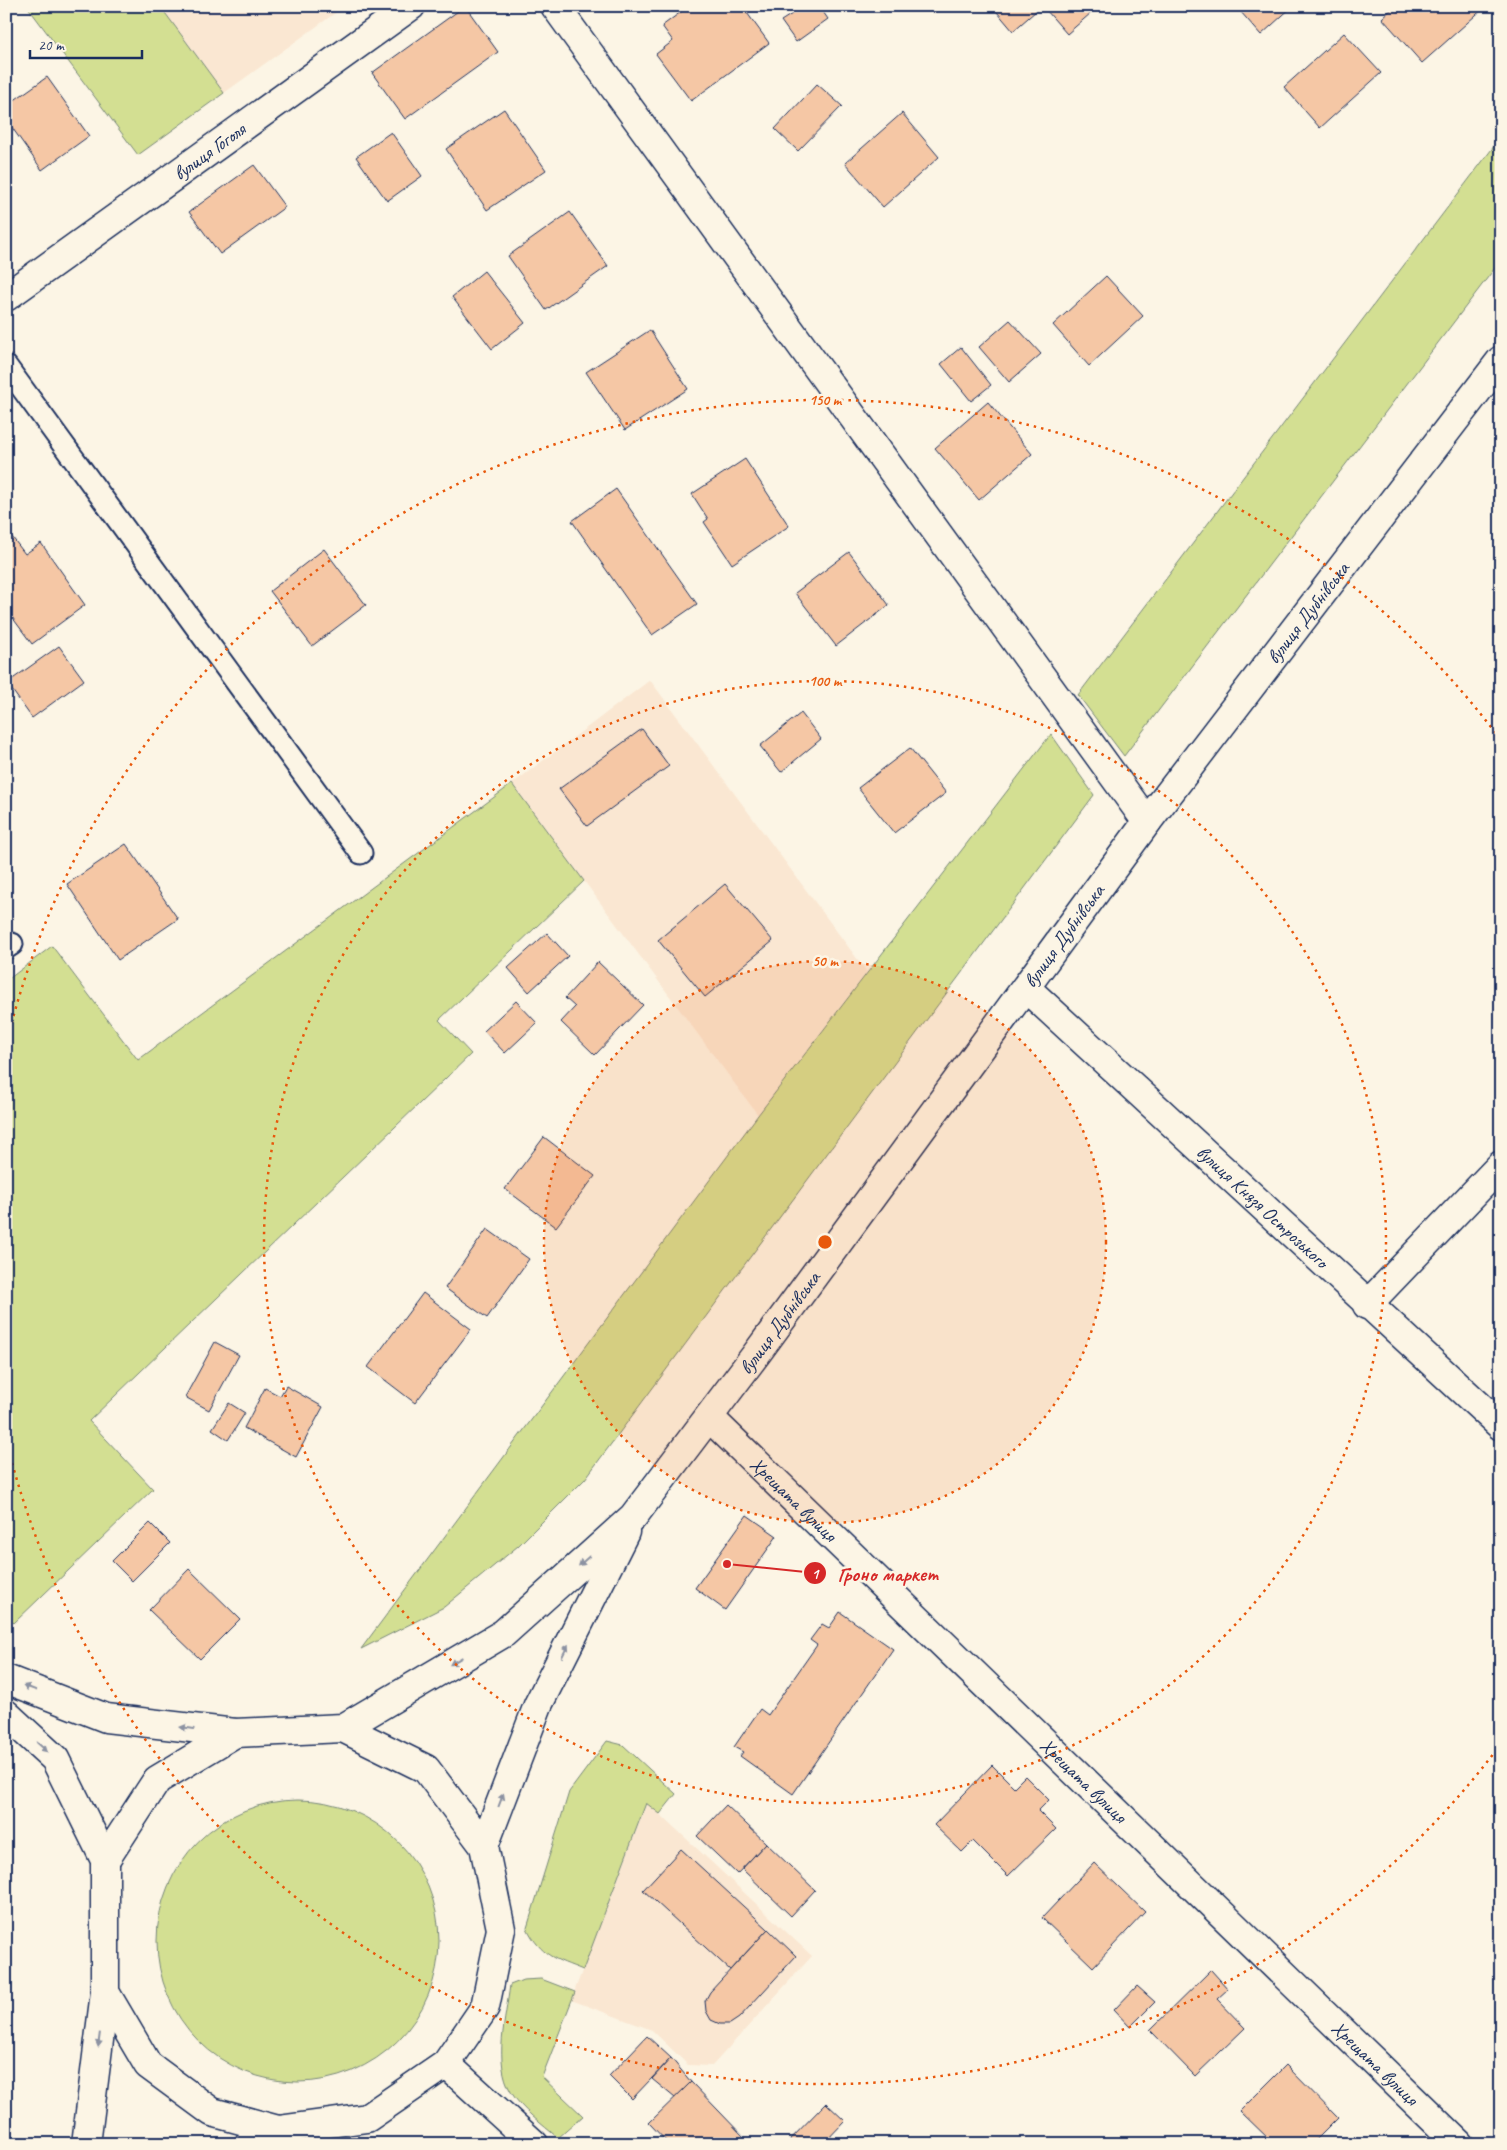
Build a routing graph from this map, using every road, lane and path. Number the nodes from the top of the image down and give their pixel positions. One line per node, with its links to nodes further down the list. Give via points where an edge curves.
1 (411, 6): 3 (main road, вулиця Гоголя)
2 (555, 6): 6 (main road)
3 (6, 296)
4 (1501, 360): 6 (main road, вулиця Дубнівська)
5 (6, 366): 7 (lane)
6 (1147, 822): 8 (main road, вулиця Дубнівська)
7 (361, 853)
8 (1026, 988): 10 (main road, вулиця Князя Острозького); 11 (main road, вулиця Дубнівська)
9 (1501, 1165): 10 (main road)
10 (1367, 1305): 12 (main road, вулиця Князя Острозького)
11 (709, 1416): 13 (main road, вулиця Дубнівська); 26 (main road, Хрещата вулиця)
12 (1501, 1426)
13 (633, 1517): 16 (main road, one-way to 16, via 504,1633); 18 (main road, one-way to 13, via 538,1705)
14 (6, 1679): 17 (main road, one-way to 14, via 106,1718)
15 (6, 1714): 19 (main road, one-way to 19, via 55,1759)
16 (343, 1728): 17 (main road); 18 (main road, via 426,1769)
17 (235, 1733): 19 (main road, via 157,1780)
18 (484, 1846): 21 (main road, via 501,1928 485,2007)
19 (105, 1860): 20 (main road)
20 (105, 1992): 22 (main road, via 148,2065 212,2112); 23 (main road, one-way to 23)
21 (446, 2064): 22 (main road, via 367,2118); 25 (main road)
22 (278, 2130): 24 (main road)
23 (86, 2144)
24 (249, 2144)
25 (534, 2144)
26 (1459, 2144)

